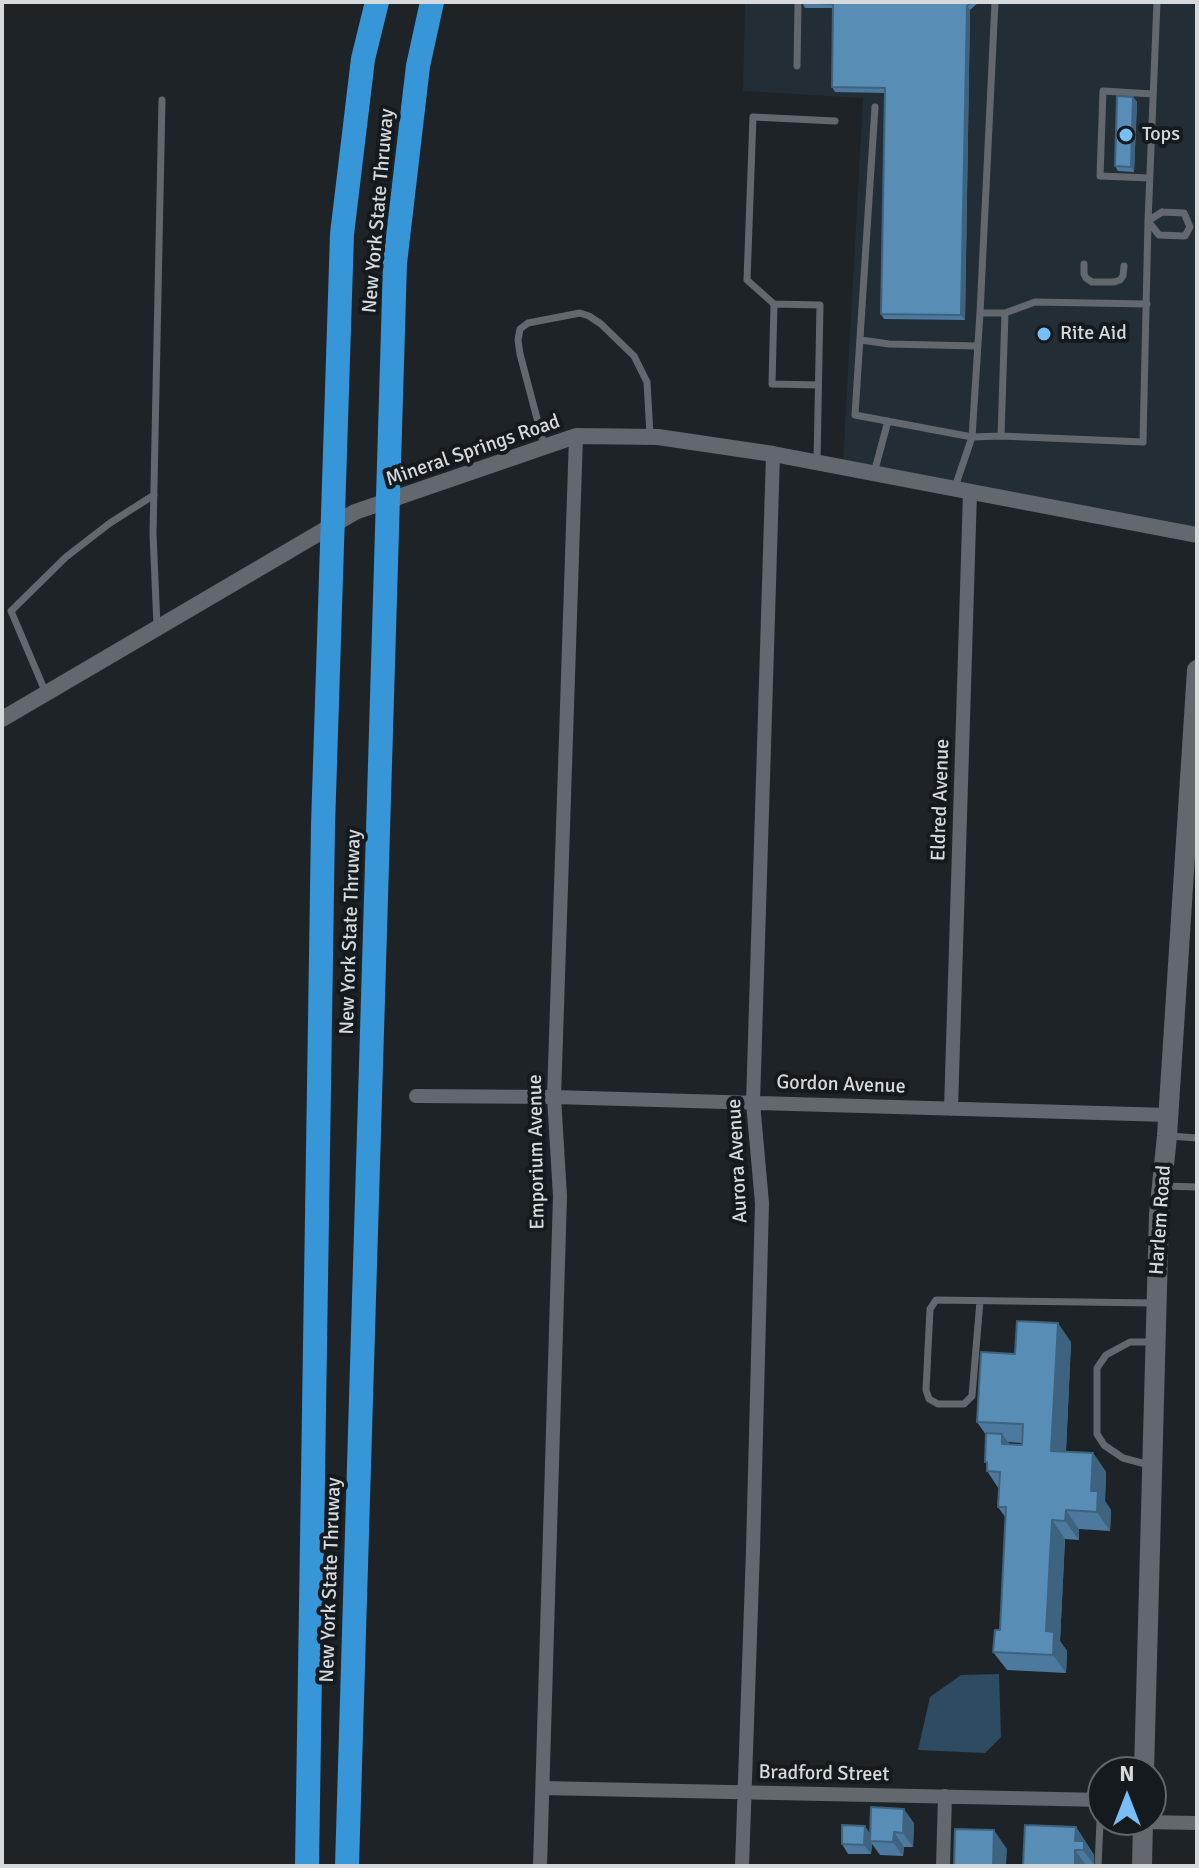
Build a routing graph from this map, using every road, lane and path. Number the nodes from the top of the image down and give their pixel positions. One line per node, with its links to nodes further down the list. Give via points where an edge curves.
1 (377, 2): 63 (highway, New York State Thruway, via 363,59 342,234 322,857)
2 (432, 2): 64 (highway, New York State Thruway, via 418,66 395,263)
3 (798, 2): 6 (lane)
4 (995, 2): 18 (lane)
5 (1157, 2): 7 (lane)
6 (797, 66)
7 (1153, 94): 11 (lane); 11 (lane, via 1103,91 1100,176)
8 (162, 100): 33 (lane)
9 (875, 107): 20 (lane)
10 (835, 121): 16 (lane, via 753,117 747,280)
11 (1149, 178): 12 (lane)
12 (1148, 221): 13 (lane, via 1162,212 1184,213); 13 (lane, via 1159,235 1185,236); 17 (lane)
13 (1193, 227)
14 (1084, 264): 15 (lane, via 1092,282 1120,280)
15 (1124, 266)
16 (774, 304): 22 (lane, via 820,305); 22 (lane, via 772,384)
17 (1147, 304): 19 (lane, via 1035,302); 25 (lane, via 1143,442)
18 (980, 313): 19 (lane); 21 (lane)
19 (1005, 313): 25 (lane)
20 (861, 340): 21 (lane); 23 (lane, via 855,415)
21 (977, 346): 27 (lane)
22 (818, 385): 30 (lane)
23 (888, 421): 27 (lane); 31 (lane)
24 (576, 436): 26 (street, Mineral Springs Road); 28 (street, Mineral Springs Road); 42 (street, Emporium Avenue)
25 (1001, 436): 27 (lane)
26 (650, 437): 28 (lane, via 647,382 634,356 601,324 580,313 520,329 520,354); 29 (street, Mineral Springs Road)
27 (972, 437): 32 (lane)
28 (544, 447): 35 (street, Mineral Springs Road, via 355,512)
29 (773, 454): 30 (street, Mineral Springs Road); 43 (street, Aurora Avenue)
30 (817, 462): 31 (street, Mineral Springs Road)
31 (874, 473): 32 (street, Mineral Springs Road)
32 (962, 490): 34 (street, Mineral Springs Road); 44 (street, Eldred Avenue)
33 (154, 495): 35 (lane); 37 (lane, via 66,557 11,611)
34 (1197, 535)
35 (157, 628): 37 (street, Mineral Springs Road)
36 (1197, 670): 38 (main road, Harlem Road)
37 (46, 693): 39 (street, Mineral Springs Road)
38 (1196, 701): 40 (main road, Harlem Road)
39 (2, 719)
40 (1191, 844): 45 (main road, Harlem Road)
41 (416, 1096): 42 (street, Gordon Avenue)
42 (554, 1097): 43 (street, Gordon Avenue); 55 (street, Emporium Avenue, via 560,1196)
43 (753, 1103): 44 (street, Gordon Avenue); 56 (street, Aurora Avenue, via 762,1203)
44 (951, 1109): 45 (street, Gordon Avenue)
45 (1168, 1115): 46 (main road, Harlem Road)
46 (1167, 1136): 47 (lane); 48 (main road, Harlem Road)
47 (1197, 1138)
48 (1162, 1186): 49 (lane); 51 (main road, Harlem Road)
49 (1197, 1187)
50 (980, 1301): 50 (lane, via 936,1300 930,1309 926,1390 938,1404 964,1404 972,1396); 51 (lane)
51 (1156, 1303): 52 (main road, Harlem Road)
52 (1155, 1342): 53 (main road, Harlem Road); 53 (lane, via 1130,1342 1106,1355 1097,1368 1097,1434 1123,1458)
53 (1152, 1466): 54 (main road, Harlem Road)
54 (1144, 1756)
55 (543, 1788): 56 (street, Bradford Street); 65 (street, Emporium Avenue)
56 (745, 1792): 57 (street, Bradford Street); 66 (street, Aurora Avenue)
57 (945, 1796): 58 (street, Bradford Street); 67 (street)
58 (1087, 1800)
59 (1167, 1822): 60 (street)
60 (1197, 1823)
61 (1100, 1836): 68 (lane)
62 (1143, 1836): 69 (main road)
63 (307, 1866)
64 (347, 1866)
65 (540, 1866)
66 (742, 1866)
67 (943, 1866)
68 (1098, 1866)
69 (1142, 1866)

